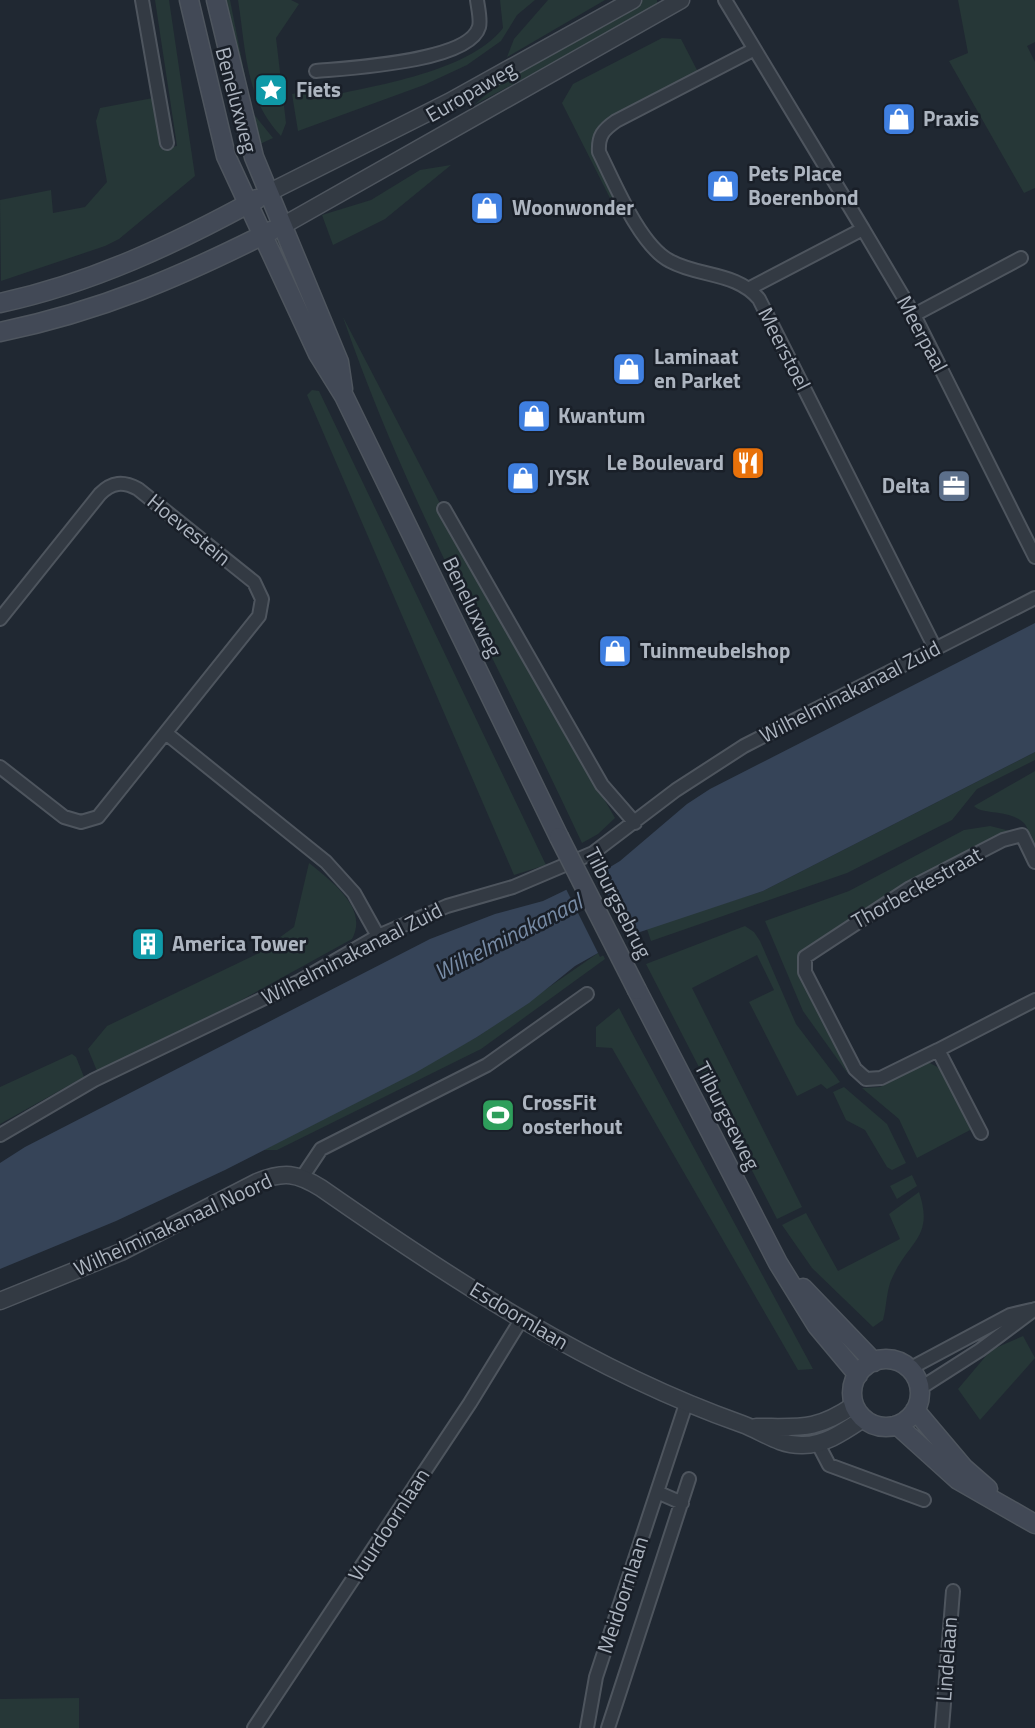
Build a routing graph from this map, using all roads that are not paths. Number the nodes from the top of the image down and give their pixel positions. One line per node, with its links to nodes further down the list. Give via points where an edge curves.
1 (142, 0): 10 (street)
2 (189, 0): 12 (main road, Beneluxweg, via 226,156)
3 (216, 0): 11 (main road, Beneluxweg, via 254,157)
4 (477, 0): 9 (street, via 480,26 473,37 431,58)
5 (633, 0): 11 (street, Europaweg, via 449,102)
6 (681, 0): 13 (street, Europaweg)
7 (725, 0): 8 (street)
8 (753, 50): 14 (street, Meerpaal); 17 (street, Meerstoel, via 604,129 598,139 598,152 649,243 669,261)
9 (316, 71)
10 (167, 143)
11 (270, 192): 12 (main road); 13 (main road, Beneluxweg)
12 (248, 204): 15 (main road, Beneluxweg); 18 (main road, via 118,268)
13 (284, 225): 15 (main road); 21 (main road, Beneluxweg, via 340,362)
14 (863, 229): 17 (street); 19 (street, Meerpaal)
15 (263, 236): 20 (main road, via 128,297); 21 (main road, Beneluxweg, via 318,354)
16 (1021, 258): 19 (street)
17 (750, 288): 26 (street, Meerstoel)
18 (0, 303)
19 (914, 315): 23 (street, Meerpaal)
20 (0, 332)
21 (344, 396): 30 (main road, Beneluxweg)
22 (444, 509): 29 (street, via 602,785)
23 (1035, 557)
24 (1035, 598): 26 (street, Wilhelminakanaal Zuid)
25 (0, 619): 27 (street, Hoevestein, via 106,487 121,483 138,489 254,582 262,599 259,616)
26 (935, 648): 29 (street, Wilhelminakanaal Zuid, via 744,747 676,790)
27 (167, 734): 28 (street, Hoevestein, via 107,810 87,821 64,817); 32 (street, via 326,862 354,893)
28 (0, 766)
29 (635, 823): 32 (street, Wilhelminakanaal Zuid, via 593,853 552,872 447,906)
30 (559, 837): 33 (main road, Tilburgsebrug, bridge)
31 (1035, 862): 36 (street, Thorbeckestraat, via 1022,835 1003,840 909,888 805,957 805,972 855,1069 866,1079 881,1078)
32 (378, 936): 38 (street, Wilhelminakanaal Zuid, via 300,981 94,1080)
33 (637, 990): 40 (main road, Tilburgseweg)
34 (587, 994): 39 (street, Wilhelminakanaal Noord, via 487,1065 321,1149)
35 (1035, 1000): 36 (street)
36 (938, 1050): 37 (street)
37 (981, 1133)
38 (0, 1135)
39 (303, 1176): 41 (street, Wilhelminakanaal Noord, via 275,1175 121,1252); 43 (street, Esdoornlaan)
40 (778, 1263): 44 (main road, Tilburgseweg); 46 (main road, Tilburgseweg, via 817,1326)
41 (0, 1301)
42 (1033, 1309): 45 (street, via 1010,1315); 47 (street, via 1013,1328)
43 (521, 1320): 48 (street, Esdoornlaan, via 602,1365); 63 (street, Vuurdoornlaan)
44 (874, 1362): 45 (main road, via 892,1360); 46 (main road)
45 (909, 1369): 47 (main road)
46 (858, 1375): 50 (main road, via 852,1395)
47 (919, 1389): 49 (main road)
48 (687, 1404): 52 (street, Esdoornlaan); 55 (street, Meidoornlaan)
49 (915, 1410): 51 (main road); 58 (main road, via 964,1468)
50 (859, 1412): 51 (main road, via 878,1426); 52 (street, Esdoornlaan, via 809,1427); 53 (street)
51 (897, 1425): 58 (main road, via 958,1480)
52 (750, 1427): 53 (street, Esdoornlaan, via 776,1441)
53 (818, 1444): 56 (street, via 829,1465)
54 (689, 1479): 57 (street, Meidoornlaan)
55 (657, 1492): 57 (street); 61 (street, Meidoornlaan)
56 (924, 1500)
57 (682, 1503): 62 (street, Meidoornlaan)
58 (1014, 1512): 59 (main road)
59 (1035, 1524)
60 (953, 1591): 66 (street, Lindelaan)
61 (591, 1698): 62 (street); 64 (street, Meidoornlaan)
62 (615, 1707): 65 (street, Meidoornlaan)
63 (254, 1728)
64 (587, 1728)
65 (608, 1728)
66 (942, 1728)

